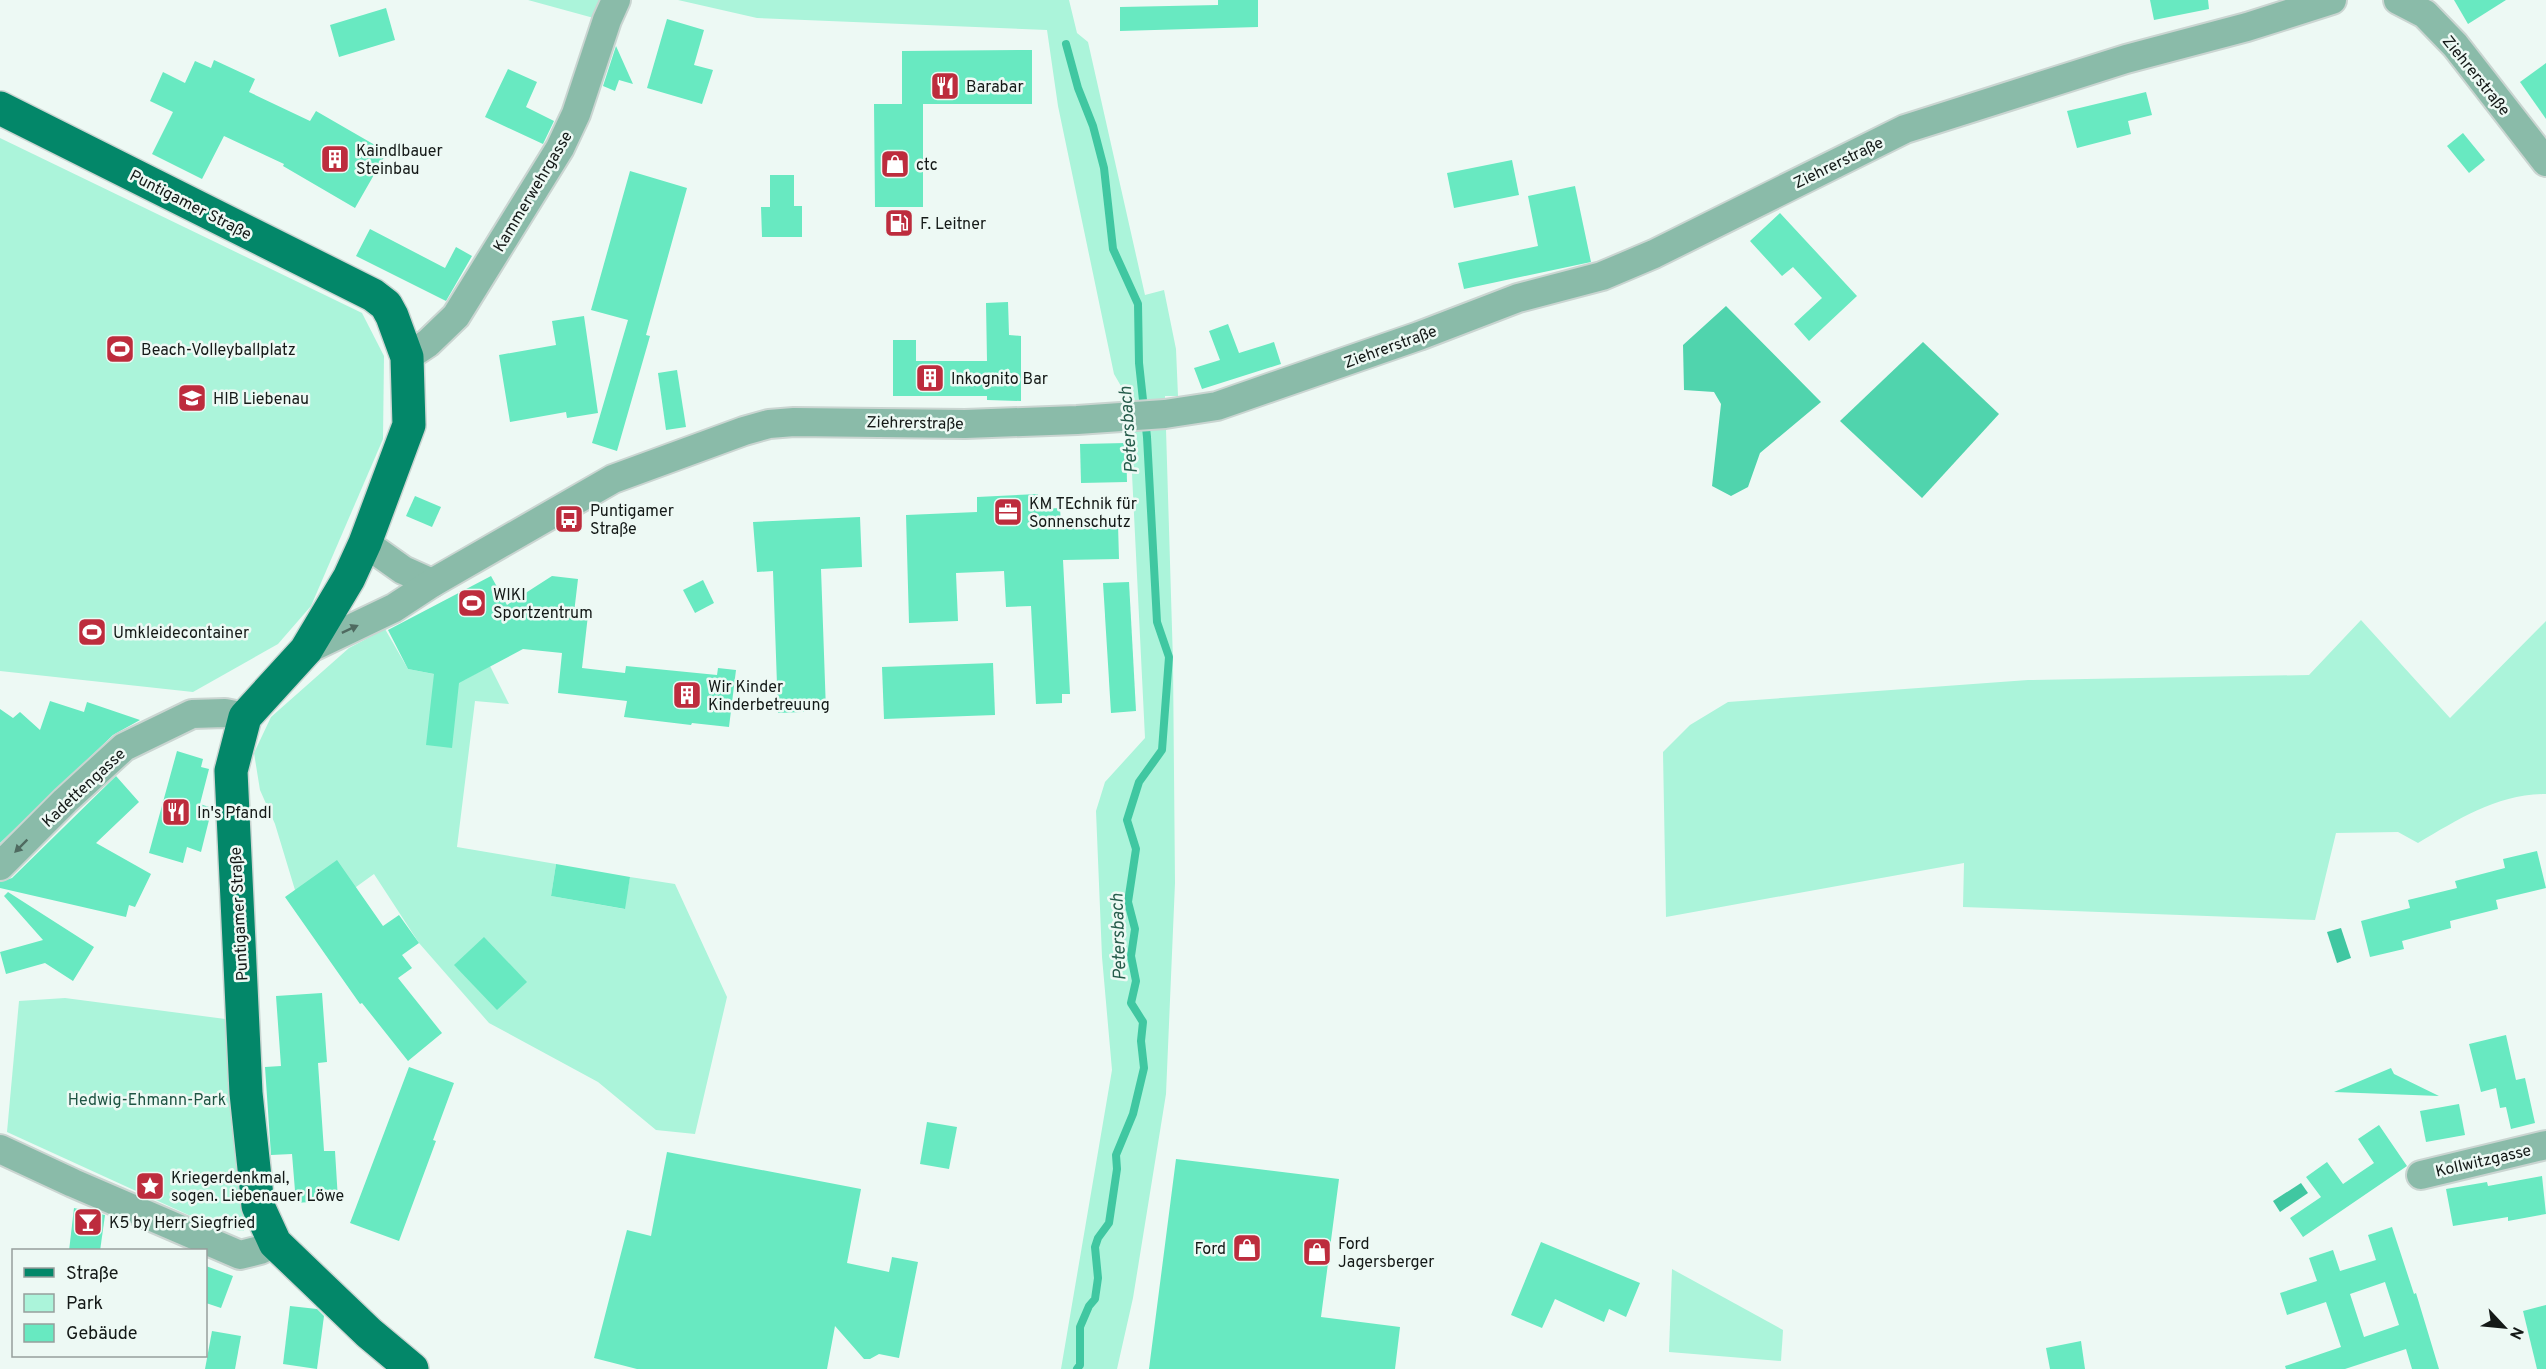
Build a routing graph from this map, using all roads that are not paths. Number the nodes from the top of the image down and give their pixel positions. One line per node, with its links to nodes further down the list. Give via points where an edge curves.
1 (616, 0): 6 (street, Kammerwehrgasse, via 560,148 456,316)
2 (2332, 0): 8 (street, Ziehrerstraße, via 2126,59 1905,129 1602,276 1518,298 1217,406 1127,417 965,424 769,424 613,479)
3 (2398, 0): 5 (street, Ziehrerstraße, via 2426,14 2455,45)
4 (0, 108): 6 (main road, Puntigamer Straße, via 373,295 393,316)
5 (2546, 162)
6 (407, 357): 7 (main road, Puntigamer Straße, via 409,425)
7 (365, 543): 8 (street, via 403,570); 9 (main road, Puntigamer Straße)
8 (432, 583): 9 (street, Ziehrerstraße, one-way to 8, via 394,608)
9 (306, 650): 10 (main road, Puntigamer Straße)
10 (245, 717): 11 (street, Kadettengasse, one-way to 11, via 192,714 124,747); 15 (main road, Puntigamer Straße, via 231,771 246,1093 258,1206)
11 (0, 866)
12 (2546, 1145): 14 (street, Kollwitzgasse)
13 (0, 1149): 15 (street, via 240,1255)
14 (2421, 1174)
15 (275, 1243): 16 (main road, Puntigamer Straße)
16 (412, 1369)

